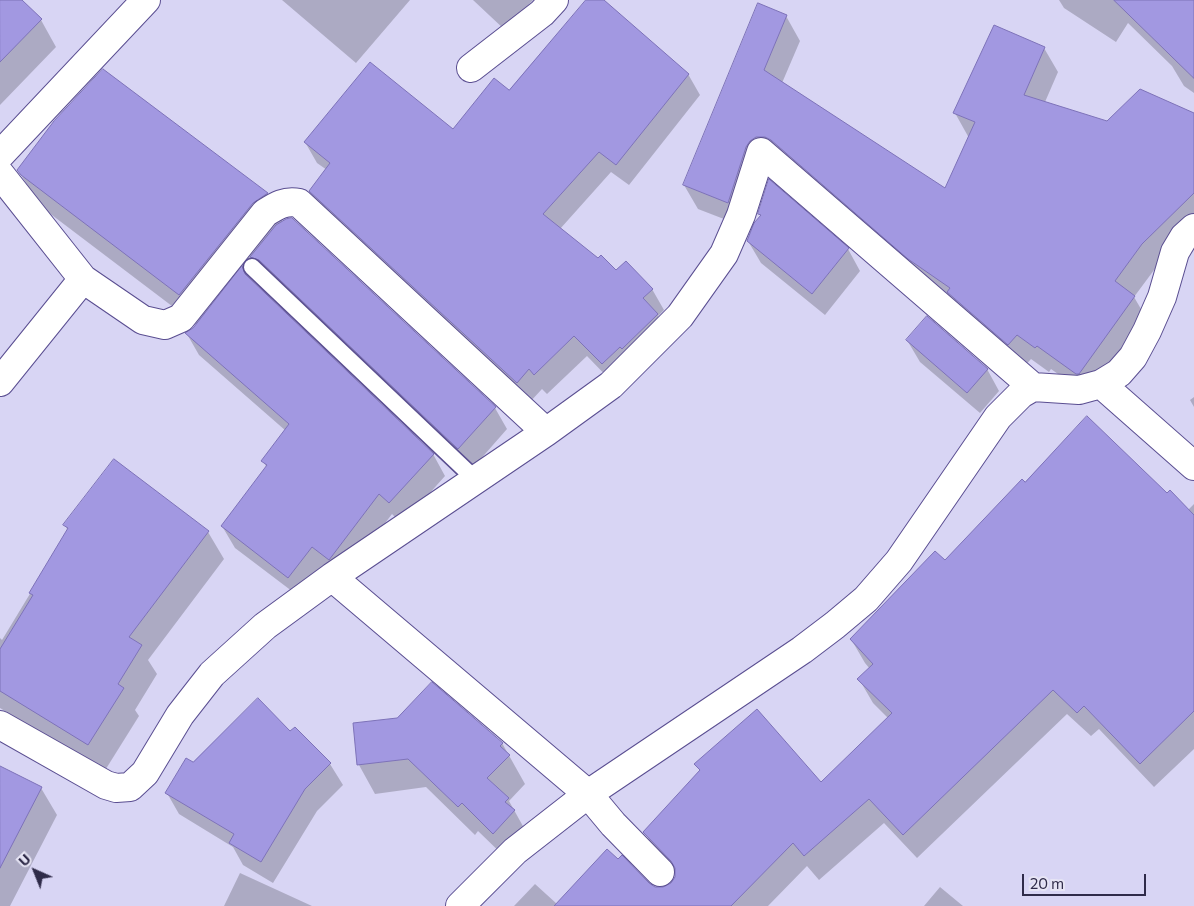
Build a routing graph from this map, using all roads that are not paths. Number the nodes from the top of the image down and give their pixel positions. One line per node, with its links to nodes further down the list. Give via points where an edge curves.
1 (146, 0): 4 (street)
2 (554, 0): 3 (street)
3 (471, 68)
4 (0, 155)
5 (0, 174): 8 (street)
6 (1194, 228): 10 (street, via 1175,252 1162,297 1133,357 1119,373)
7 (252, 266): 14 (lane)
8 (83, 279): 9 (street); 12 (street, via 143,320 164,324 181,318 265,213 290,201 299,203)
9 (0, 382)
10 (1101, 384): 11 (street, via 1079,390); 13 (street)
11 (1033, 387): 12 (street, via 761,152 741,215 724,254 680,316 611,384); 17 (street, via 1021,394 998,418 899,561 866,599 802,650)
12 (546, 432): 14 (street)
13 (1194, 466)
14 (476, 480): 15 (street)
15 (332, 577): 16 (street, via 265,626 212,674 180,714 145,773 130,787 106,785); 17 (street)
16 (0, 725)
17 (588, 794): 18 (street); 19 (street, via 515,852)
18 (660, 872)
19 (460, 906)

